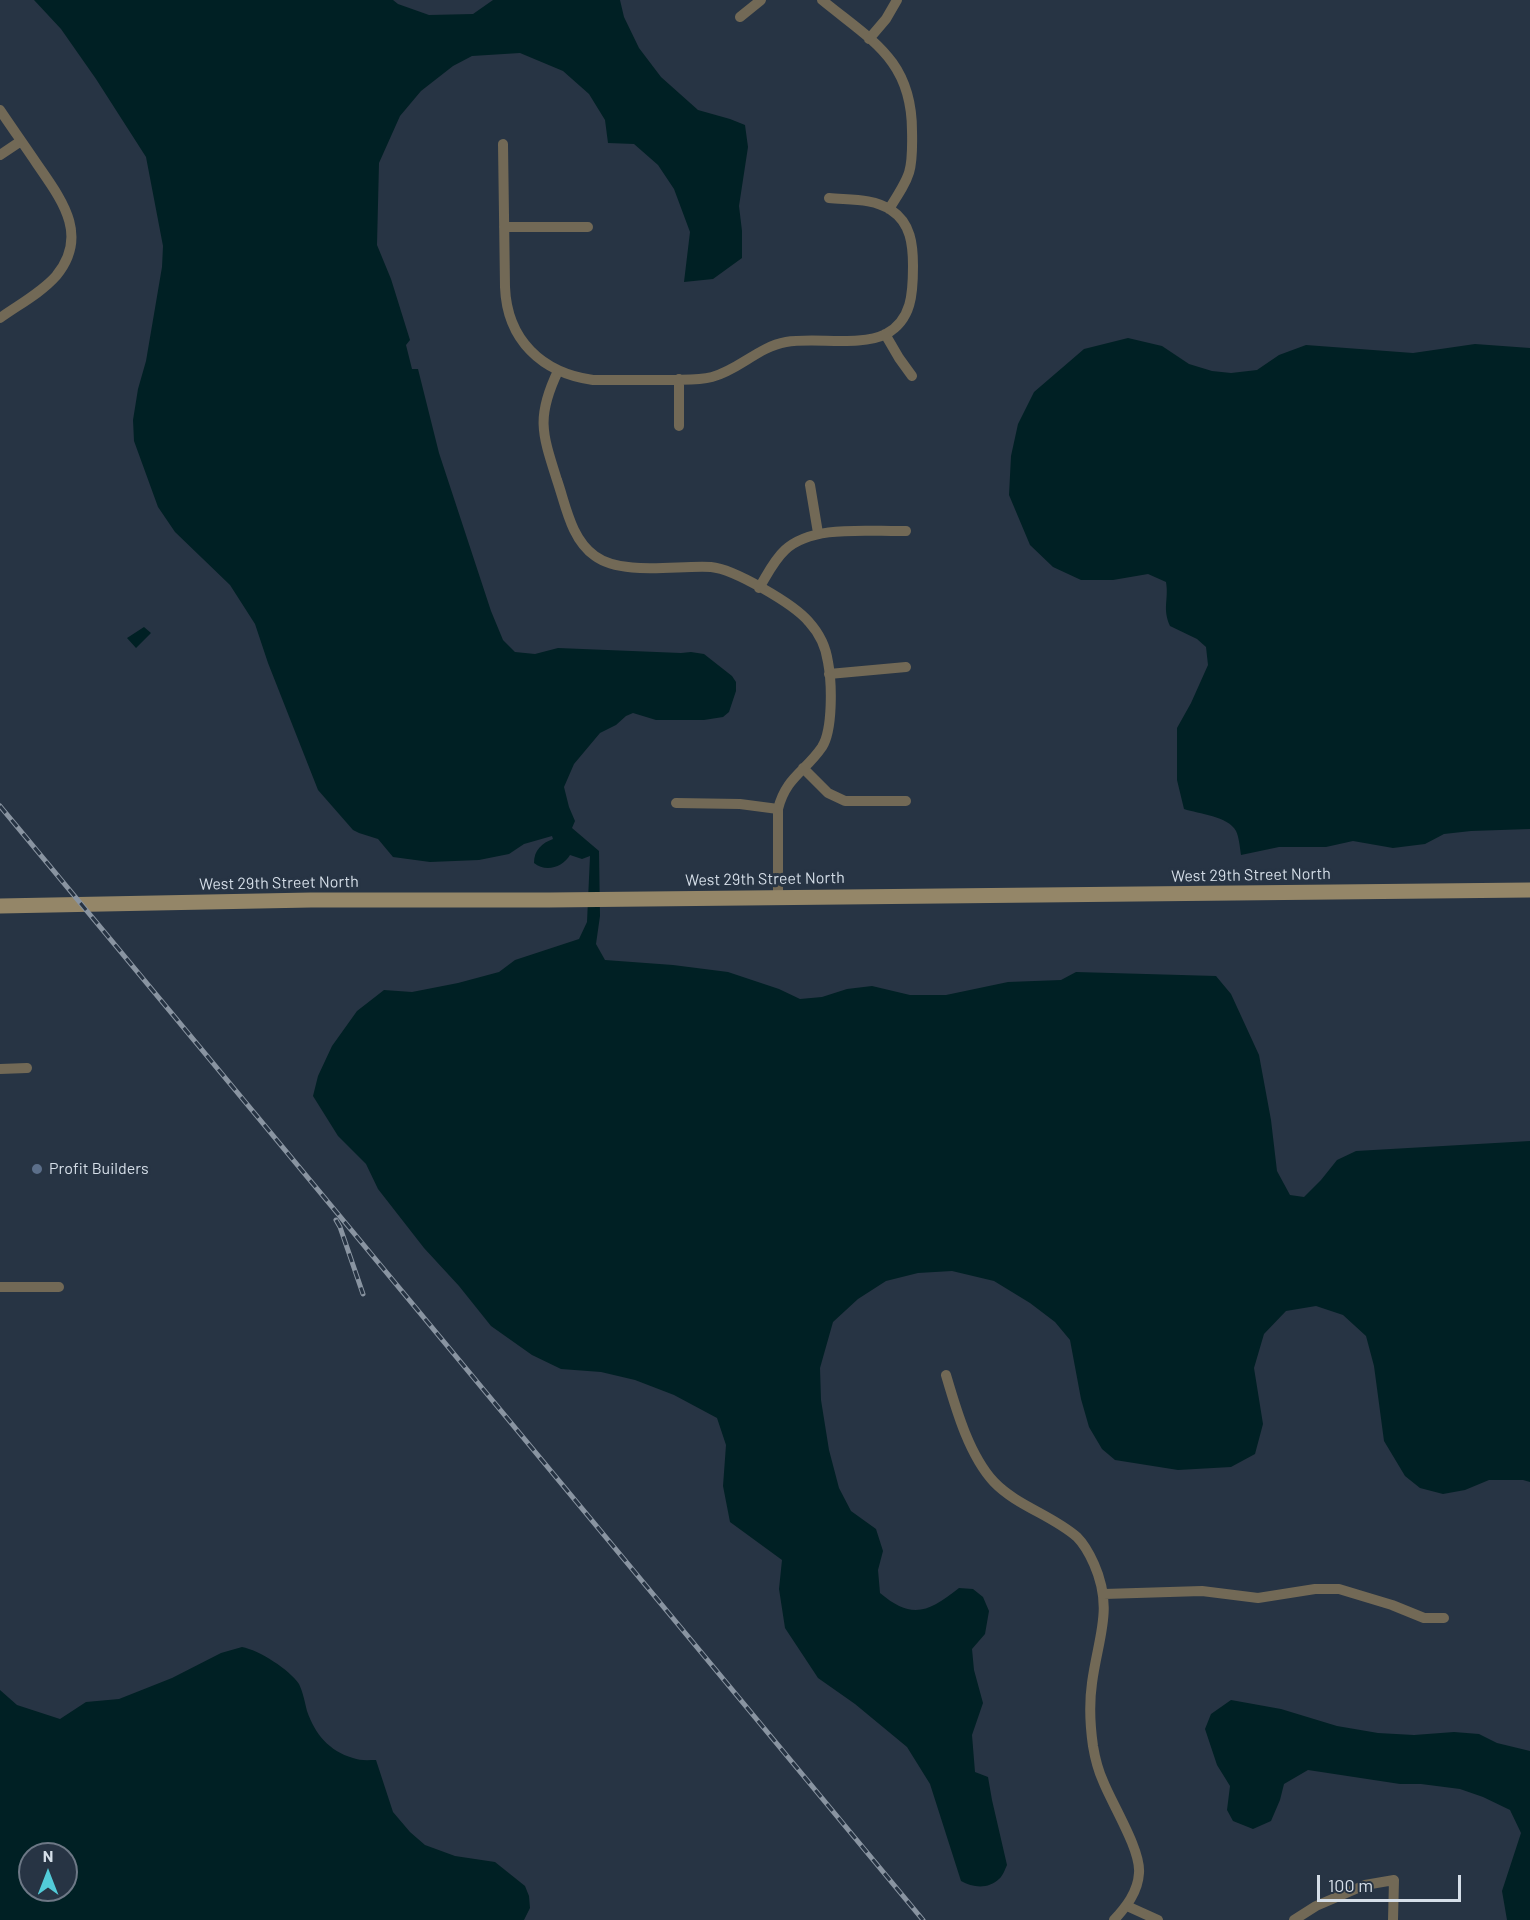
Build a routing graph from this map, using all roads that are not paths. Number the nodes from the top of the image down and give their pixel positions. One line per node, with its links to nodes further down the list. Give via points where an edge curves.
1 (761, 0): 4 (street)
2 (822, 0): 5 (street)
3 (897, 0): 5 (street)
4 (740, 17)
5 (869, 39): 11 (street, via 897,68 912,111 911,171)
6 (0, 110): 7 (street)
7 (21, 141): 9 (street); 14 (street, via 64,205 71,239 69,253 56,276)
8 (503, 144): 13 (street)
9 (0, 155)
10 (829, 198): 11 (street, via 870,201)
11 (890, 209): 15 (street, via 913,245 913,288 902,320)
12 (588, 226): 13 (street)
13 (504, 228): 16 (street, via 505,292 511,321 534,355)
14 (0, 318)
15 (885, 334): 17 (street); 18 (street, via 864,340 783,343 713,377)
16 (558, 371): 18 (street, via 593,380); 23 (street, via 543,412 544,441 573,527 585,548 612,565 712,567 734,573)
17 (912, 375)
18 (679, 380): 19 (street)
19 (679, 426)
20 (810, 485): 22 (street)
21 (906, 531): 22 (street)
22 (818, 533): 23 (street, via 784,550)
23 (759, 588): 25 (street, via 792,607 810,623 825,648)
24 (906, 667): 25 (street)
25 (829, 674): 26 (street, via 830,722 826,739)
26 (802, 768): 27 (street, via 837,798 854,802); 29 (street, via 785,788)
27 (906, 801)
28 (676, 803): 29 (street)
29 (778, 809): 31 (street)
30 (1530, 890): 31 (main road, West 29th Street North)
31 (778, 897): 32 (main road, West 29th Street North)
32 (0, 906)
33 (27, 1068): 34 (street)
34 (0, 1069)
35 (0, 1287): 36 (street)
36 (58, 1287)
37 (946, 1375): 38 (street, via 961,1425 994,1482 1078,1538 1093,1562)
38 (1104, 1594): 39 (street, via 1202,1591 1258,1598 1339,1589 1424,1618); 40 (street, via 1105,1620 1092,1684 1090,1725 1095,1758 1140,1872)
39 (1444, 1618)
40 (1127, 1906): 41 (street); 42 (street)
41 (1114, 1920)
42 (1158, 1920)
43 (1294, 1920): 44 (street, via 1365,1885 1394,1880)
44 (1393, 1920)

